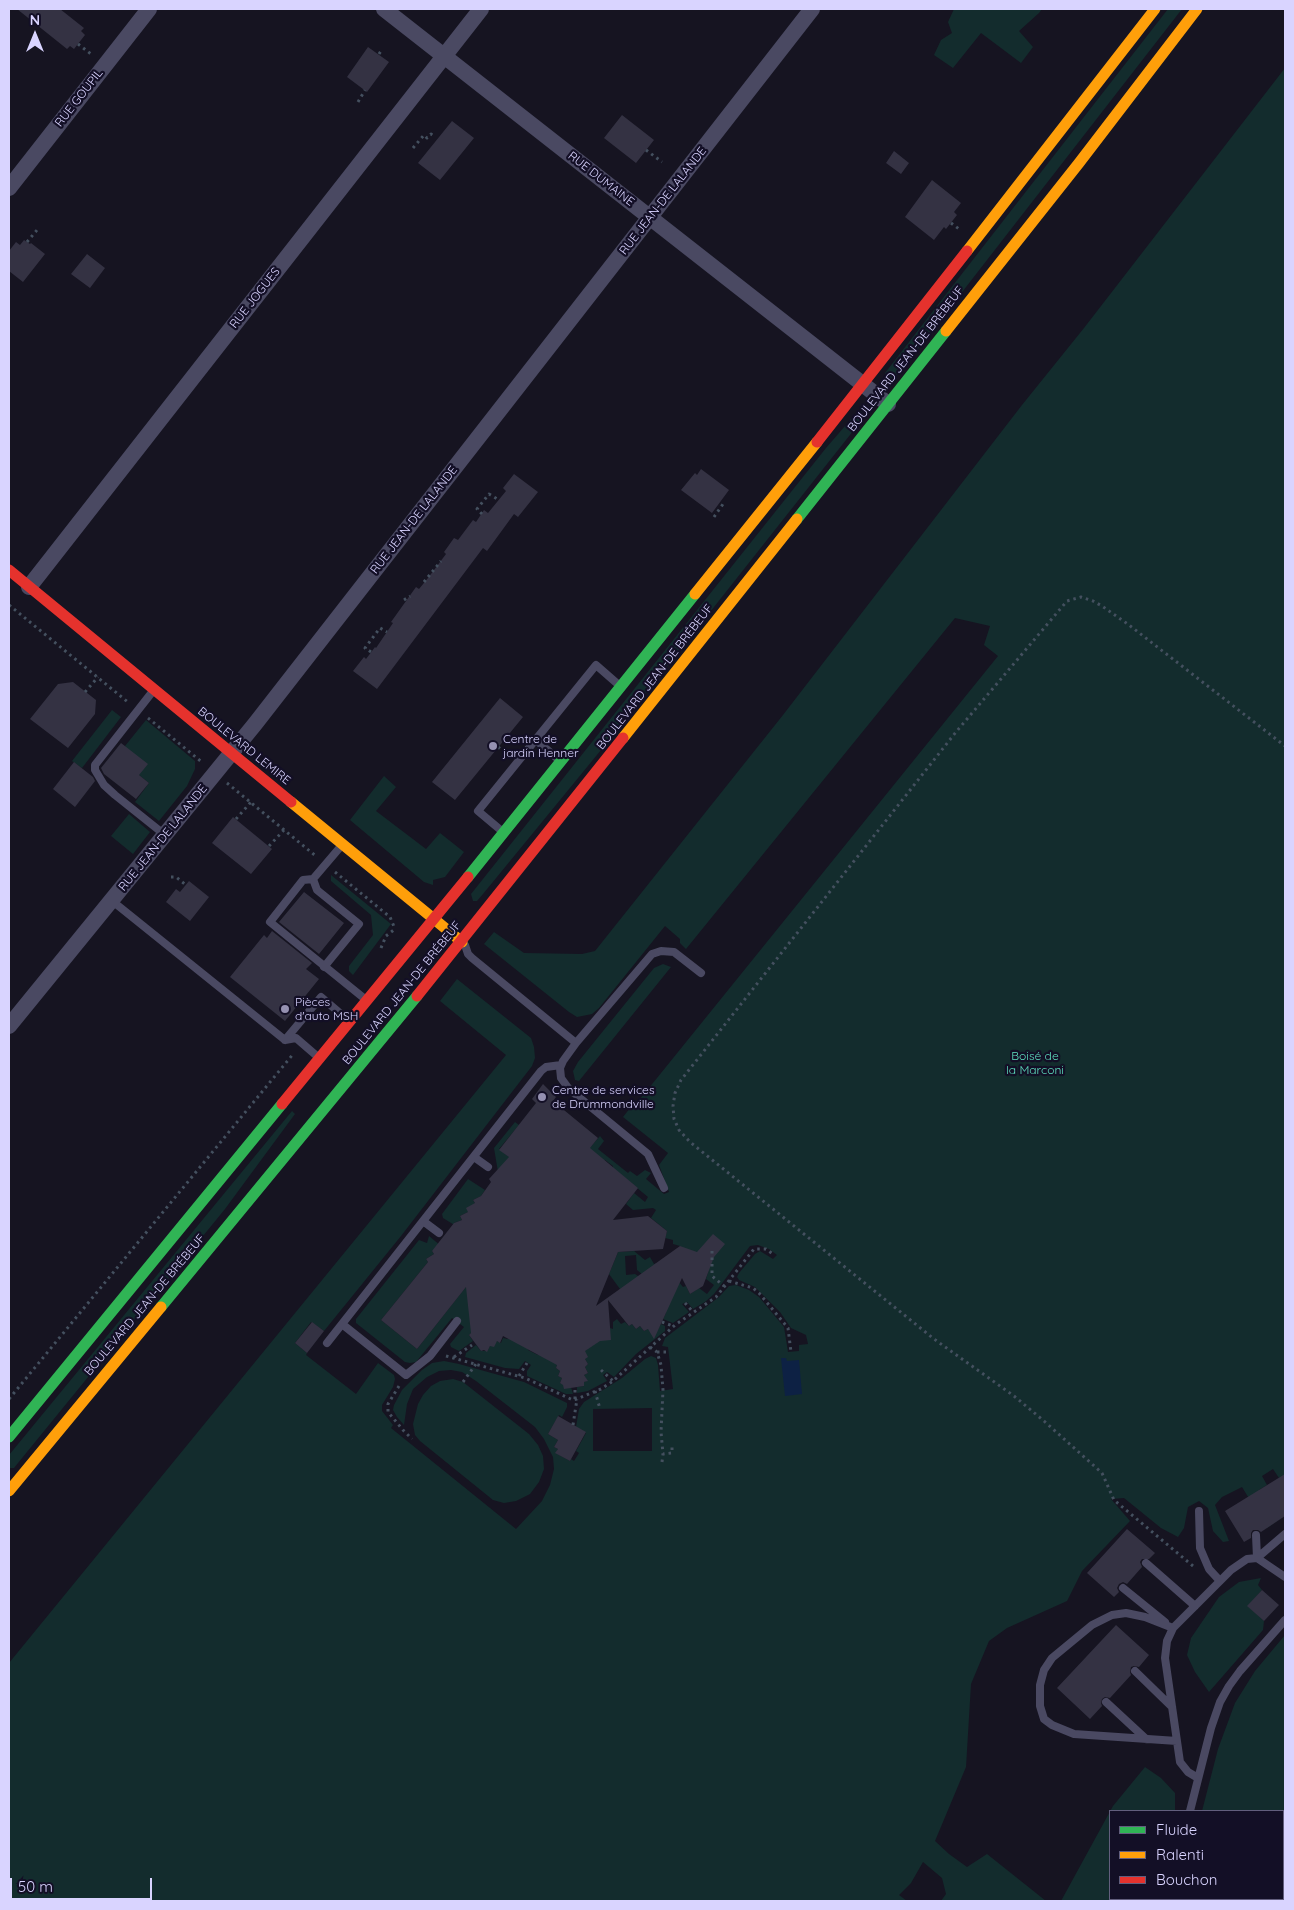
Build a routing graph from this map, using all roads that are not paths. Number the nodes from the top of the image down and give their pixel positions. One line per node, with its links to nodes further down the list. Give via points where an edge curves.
1 (149, 9): 8 (street, RUE GOUPIL)
2 (384, 9): 7 (street, RUE DUMAINE)
3 (480, 9): 7 (street, RUE JOGUES)
4 (812, 9): 9 (street, RUE JEAN-DE LALANDE)
5 (1154, 9): 10 (main road, BOULEVARD JEAN-DE BRÉBEUF)
6 (1197, 9): 11 (main road, BOULEVARD JEAN-DE BRÉBEUF)
7 (444, 56): 9 (street, RUE DUMAINE); 13 (street, RUE JOGUES)
8 (9, 188)
9 (650, 217): 10 (street, RUE DUMAINE); 17 (street, RUE JEAN-DE LALANDE)
10 (864, 384): 11 (street, RUE DUMAINE); 14 (main road, BOULEVARD JEAN-DE BRÉBEUF)
11 (888, 404): 27 (main road, BOULEVARD JEAN-DE BRÉBEUF)
12 (9, 570): 13 (main road, BOULEVARD LEMIRE)
13 (29, 587): 15 (main road, BOULEVARD LEMIRE)
14 (621, 686): 16 (lane, via 596,665); 18 (main road, BOULEVARD JEAN-DE BRÉBEUF)
15 (154, 690): 17 (main road, BOULEVARD LEMIRE); 19 (lane)
16 (536, 740): 18 (lane); 21 (lane, via 478,811)
17 (232, 753): 22 (street, RUE JEAN-DE LALANDE); 23 (main road, BOULEVARD LEMIRE)
18 (561, 761): 21 (main road, BOULEVARD JEAN-DE BRÉBEUF)
19 (95, 765): 20 (lane); 22 (lane, via 98,776 109,790)
20 (89, 774)
21 (504, 833): 26 (main road, BOULEVARD JEAN-DE BRÉBEUF)
22 (165, 835): 25 (street, RUE JEAN-DE LALANDE)
23 (343, 845): 24 (lane); 26 (main road, BOULEVARD LEMIRE)
24 (313, 879): 28 (lane, via 317,890 359,924); 28 (lane, via 303,880 270,922)
25 (111, 900): 32 (street, RUE JEAN-DE LALANDE); 33 (lane)
26 (433, 919): 27 (main road, BOULEVARD LEMIRE); 30 (main road, BOULEVARD JEAN-DE BRÉBEUF)
27 (462, 942): 34 (lane, via 474,960); 46 (main road, BOULEVARD JEAN-DE BRÉBEUF)
28 (324, 967): 30 (lane)
29 (702, 973): 34 (lane, via 674,952 652,954)
30 (366, 1001): 31 (main road, BOULEVARD JEAN-DE BRÉBEUF)
31 (350, 1021): 33 (lane, via 321,997); 35 (main road, BOULEVARD JEAN-DE BRÉBEUF)
32 (9, 1026)
33 (286, 1040): 35 (lane, via 296,1038)
34 (576, 1043): 36 (lane)
35 (320, 1058): 45 (main road, BOULEVARD JEAN-DE BRÉBEUF)
36 (561, 1065): 37 (lane, via 541,1071); 39 (lane, via 564,1084 648,1154)
37 (474, 1157): 38 (lane); 40 (lane)
38 (488, 1167)
39 (664, 1188)
40 (423, 1221): 41 (lane); 43 (lane)
41 (439, 1233)
42 (457, 1321): 43 (lane, via 430,1356 406,1375)
43 (342, 1324): 44 (lane)
44 (327, 1343)
45 (9, 1437)
46 (9, 1491)
47 (1199, 1511): 53 (lane, via 1200,1548)
48 (1285, 1534): 50 (lane)
49 (1256, 1535): 50 (lane)
50 (1257, 1558): 52 (lane); 53 (lane, via 1248,1559)
51 (1146, 1562): 55 (lane)
52 (1285, 1577)
53 (1218, 1583): 55 (lane)
54 (1123, 1588): 57 (lane)
55 (1195, 1606): 57 (lane)
56 (1285, 1620): 63 (lane, via 1229,1686 1220,1702)
57 (1173, 1628): 60 (lane, via 1166,1641 1165,1658); 61 (lane, via 1145,1617 1112,1615 1092,1625 1052,1658 1040,1685 1044,1719 1062,1730 1074,1734)
58 (1135, 1671): 60 (lane)
59 (1106, 1702): 61 (lane)
60 (1172, 1707): 62 (lane)
61 (1146, 1740): 62 (lane)
62 (1177, 1741): 63 (lane, via 1180,1762)
63 (1198, 1778): 64 (lane)
64 (1190, 1810)

